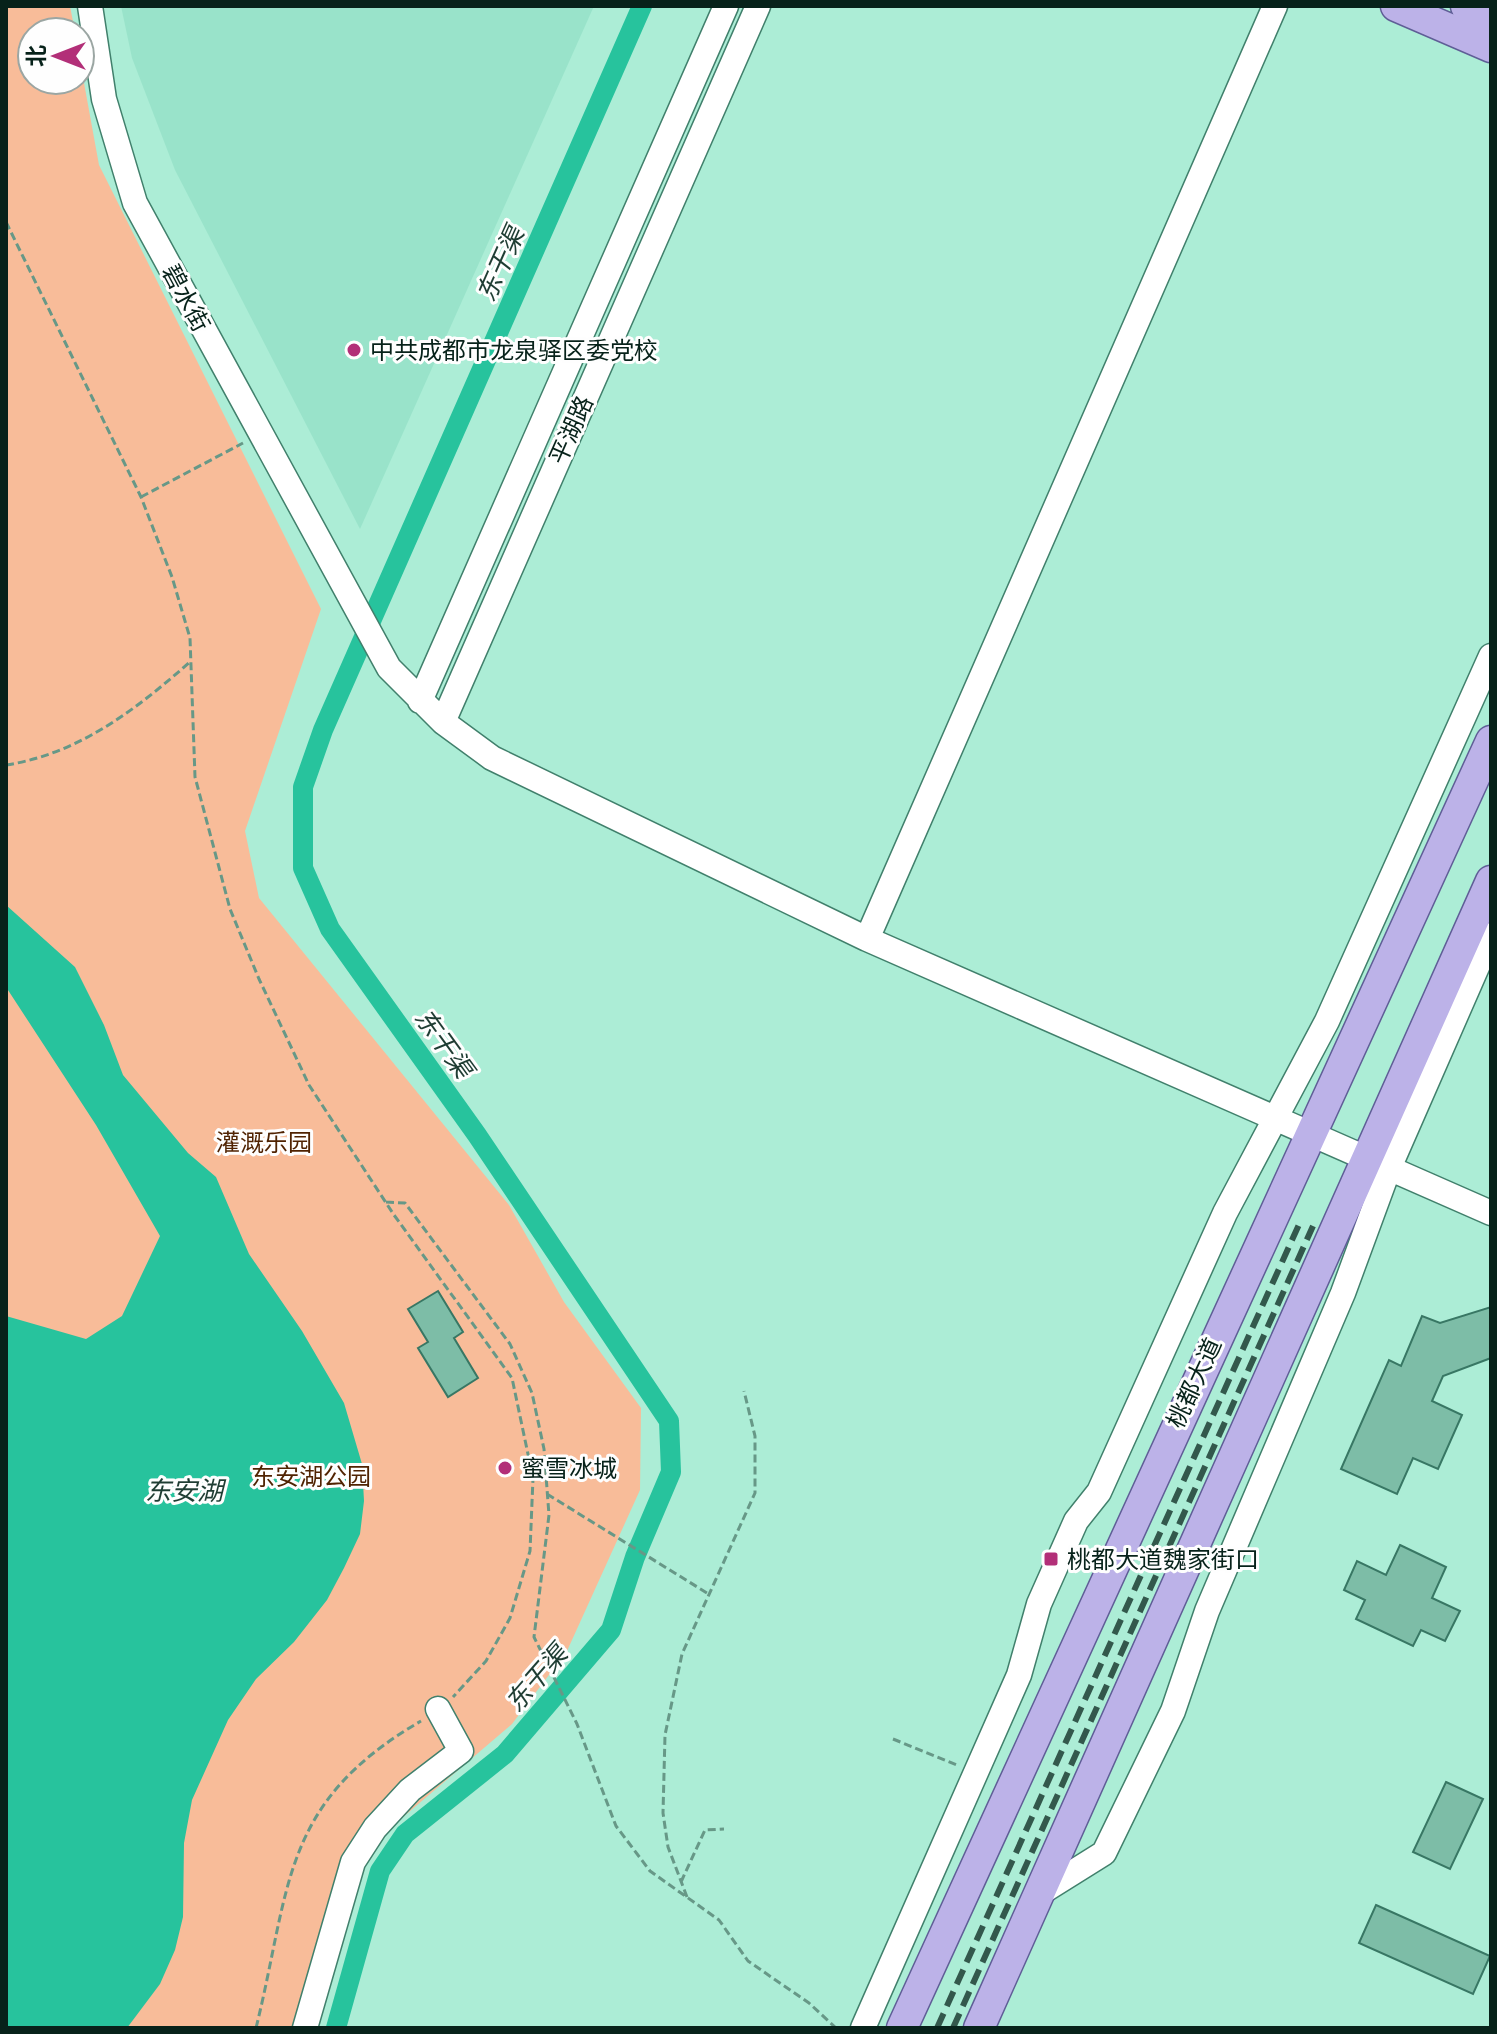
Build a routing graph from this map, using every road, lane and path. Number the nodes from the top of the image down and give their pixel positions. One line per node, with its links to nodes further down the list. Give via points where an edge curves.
1 (90, 6): 10 (street, 碧水街, via 104,99 135,203)
2 (726, 6): 14 (street, 平湖路)
3 (758, 6): 15 (street, 平湖路)
4 (1275, 6): 20 (street)
5 (1396, 6): 8 (main road)
6 (1466, 6): 7 (main road)
7 (1491, 17)
8 (1491, 47)
9 (6, 222): 11 (path)
10 (259, 434): 11 (path); 14 (street, 碧水街, via 389,668)
11 (141, 497): 13 (path, via 172,577 190,638)
12 (1491, 656): 21 (street)
13 (191, 661): 17 (path, via 102,732); 24 (path, via 195,777 230,909 309,1085)
14 (420, 701): 15 (street, 碧水街)
15 (443, 722): 20 (street, 碧水街, via 492,758)
16 (1491, 741): 22 (main road, 桃都大道)
17 (6, 765)
18 (1491, 881): 23 (main road)
19 (1491, 935): 23 (street)
20 (867, 939): 21 (street, 碧水街)
21 (1278, 1120): 22 (street, 碧水街); 31 (street, via 1225,1213 1099,1492 1076,1521 1039,1604 1019,1675)
22 (1308, 1133): 23 (street, 碧水街); 40 (main road, 桃都大道)
23 (1378, 1164): 25 (street, 碧水街); 34 (main road); 34 (street, via 1343,1293 1218,1583 1173,1711 1104,1853)
24 (386, 1202): 27 (path, via 405,1203 510,1344 532,1393); 29 (path, via 512,1378 533,1478 530,1551 510,1618 486,1661)
25 (1491, 1213)
26 (744, 1391): 28 (path, via 758,1462 755,1493)
27 (547, 1494): 28 (path); 35 (path, via 534,1637 577,1724 616,1826 650,1871)
28 (707, 1593): 33 (path, via 682,1654 665,1735 663,1813)
29 (438, 1709): 36 (path, via 356,1765 307,1829 280,1903); 37 (street, via 461,1751 410,1790 353,1862)
30 (893, 1739): 31 (path)
31 (976, 1772): 39 (street)
32 (724, 1829): 33 (path, via 705,1830)
33 (681, 1882): 35 (path)
34 (1040, 1893): 41 (main road)
35 (687, 1897): 38 (path, via 719,1920 748,1961)
36 (256, 2028)
37 (305, 2028)
38 (836, 2028)
39 (863, 2028)
40 (902, 2028)
41 (979, 2028)

